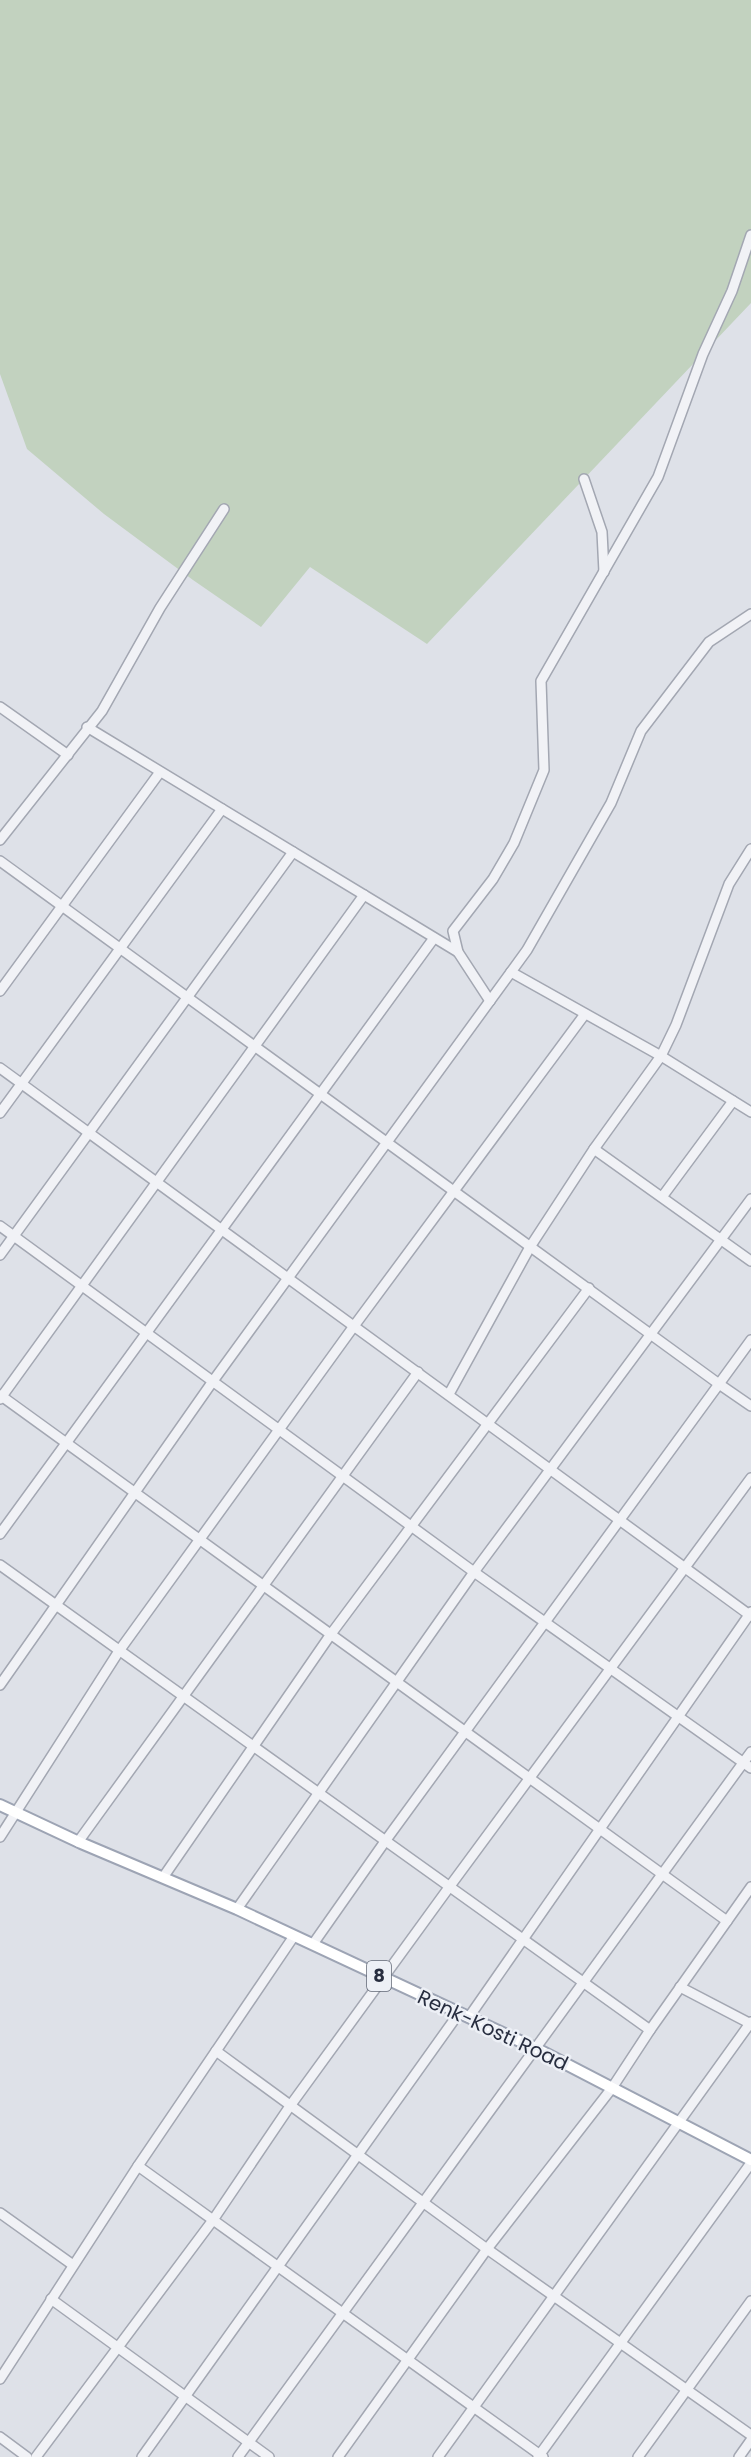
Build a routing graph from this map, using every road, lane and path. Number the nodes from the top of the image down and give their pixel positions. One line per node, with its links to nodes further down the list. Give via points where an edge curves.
1 (751, 235): 4 (street, via 658,477)
2 (584, 479): 4 (street, via 602,532)
3 (224, 509): 7 (street, via 160,608 102,711)
4 (604, 572): 19 (street, via 541,681 544,770 514,843 493,879 453,931)
5 (751, 614): 20 (street, via 709,642 641,730 606,813)
6 (2, 712): 8 (street)
7 (87, 727): 8 (street); 9 (street)
8 (68, 755): 11 (street)
9 (160, 772): 10 (street); 16 (street)
10 (222, 809): 13 (street); 18 (street)
11 (0, 840)
12 (751, 849): 26 (street, via 729,884)
13 (293, 852): 15 (street); 22 (street)
14 (0, 861): 16 (street)
15 (364, 895): 17 (street); 25 (street)
16 (64, 905): 18 (street); 21 (street)
17 (434, 938): 19 (street); 29 (street)
18 (120, 946): 22 (street); 28 (street)
19 (458, 952): 23 (street)
20 (511, 972): 23 (street); 24 (street)
21 (0, 991)
22 (189, 997): 25 (street); 33 (street)
23 (490, 1001): 34 (street)
24 (585, 1014): 26 (street); 37 (street)
25 (257, 1047): 29 (street); 36 (street)
26 (661, 1056): 30 (street); 35 (street)
27 (0, 1068): 28 (street)
28 (21, 1084): 32 (street); 33 (street)
29 (321, 1093): 34 (street); 41 (street)
30 (733, 1101): 31 (street); 38 (street)
31 (751, 1112)
32 (0, 1113)
33 (88, 1133): 36 (street); 42 (street)
34 (387, 1142): 37 (street); 47 (street)
35 (594, 1149): 38 (street); 44 (street)
36 (158, 1183): 41 (street); 48 (street)
37 (455, 1191): 44 (street); 50 (street)
38 (662, 1197): 43 (street)
39 (751, 1199): 43 (street)
40 (0, 1226): 42 (street)
41 (223, 1230): 47 (street); 51 (street)
42 (14, 1236): 45 (street); 48 (street)
43 (721, 1240): 46 (street); 52 (street)
44 (530, 1246): 49 (street); 57 (street)
45 (0, 1255)
46 (751, 1261)
47 (289, 1278): 50 (street); 55 (street)
48 (82, 1286): 51 (street); 58 (street)
49 (589, 1288): 52 (street); 60 (street)
50 (354, 1326): 54 (street); 61 (street)
51 (147, 1333): 55 (street); 62 (street)
52 (651, 1334): 56 (street); 63 (street)
53 (751, 1341): 56 (street)
54 (418, 1372): 57 (street); 64 (street)
55 (213, 1382): 61 (street); 66 (street)
56 (719, 1384): 59 (street); 67 (street)
57 (449, 1394): 60 (street)
58 (1, 1396): 62 (street)
59 (751, 1406)
60 (489, 1423): 63 (street); 68 (street)
61 (279, 1429): 64 (street); 70 (street)
62 (66, 1443): 66 (street); 69 (street)
63 (550, 1468): 67 (street); 73 (street)
64 (343, 1476): 68 (street); 74 (street)
65 (751, 1478): 72 (street)
66 (134, 1492): 70 (street); 75 (street)
67 (620, 1520): 72 (street); 77 (street)
68 (412, 1526): 73 (street); 78 (street)
69 (0, 1534)
70 (200, 1539): 74 (street); 79 (street)
71 (0, 1565): 75 (street)
72 (685, 1567): 76 (street); 80 (street)
73 (474, 1572): 77 (street); 81 (street)
74 (263, 1585): 78 (street); 83 (street)
75 (54, 1604): 79 (street); 82 (street)
76 (750, 1614): 84 (street)
77 (545, 1622): 80 (street); 85 (street)
78 (331, 1634): 81 (street); 86 (street)
79 (119, 1650): 83 (street); 92 (street)
80 (610, 1669): 84 (street); 89 (street)
81 (396, 1681): 85 (street); 90 (street)
82 (0, 1684)
83 (183, 1696): 86 (street); 96 (street)
84 (678, 1716): 88 (street); 93 (street)
85 (466, 1731): 89 (street); 95 (street)
86 (252, 1746): 90 (street); 98 (street)
87 (751, 1752): 88 (street)
88 (747, 1765): 97 (street)
89 (530, 1777): 93 (street); 99 (street)
90 (317, 1792): 95 (street); 101 (street)
91 (0, 1805): 92 (main road, Renk-Kosti Road / 8)
92 (16, 1813): 94 (street); 96 (main road, Renk-Kosti Road / 8)
93 (599, 1828): 97 (street); 104 (street)
94 (0, 1837)
95 (386, 1840): 99 (street); 105 (street)
96 (78, 1842): 98 (main road, Renk-Kosti Road / 8)
97 (662, 1874): 102 (street); 107 (street)
98 (164, 1876): 101 (main road, Renk-Kosti Road / 8)
99 (450, 1886): 104 (street); 106 (street)
100 (751, 1887): 102 (street)
101 (237, 1909): 103 (main road, Renk-Kosti Road / 8)
102 (727, 1921): 108 (street)
103 (294, 1936): 105 (main road, Renk-Kosti Road / 8); 113 (street)
104 (521, 1939): 107 (street); 109 (street)
105 (313, 1944): 106 (main road, Renk-Kosti Road / 8)
106 (383, 1978): 109 (main road, Renk-Kosti Road / 8); 115 (street)
107 (583, 1983): 111 (street); 112 (street)
108 (680, 1987): 110 (street); 111 (street)
109 (464, 2015): 112 (main road, Renk-Kosti Road / 8); 117 (street)
110 (751, 2023): 116 (street)
111 (650, 2030): 114 (street)
112 (537, 2049): 114 (main road, Renk-Kosti Road / 8); 120 (street)
113 (216, 2050): 115 (street); 119 (street)
114 (612, 2088): 116 (main road, Renk-Kosti Road / 8); 123 (street)
115 (290, 2106): 117 (street); 122 (street)
116 (681, 2122): 118 (main road, Renk-Kosti Road / 8); 126 (street)
117 (359, 2155): 120 (street); 125 (street)
118 (751, 2162): 130 (street)
119 (138, 2166): 122 (street); 124 (street)
120 (424, 2201): 123 (street); 129 (street)
121 (0, 2213): 124 (street)
122 (213, 2220): 125 (street); 131 (street)
123 (487, 2248): 126 (street); 132 (street)
124 (73, 2265): 127 (street)
125 (278, 2267): 129 (street); 135 (street)
126 (555, 2294): 130 (street); 136 (street)
127 (51, 2299): 131 (street); 133 (street)
128 (751, 2301): 134 (street)
129 (343, 2314): 132 (street); 140 (street)
130 (621, 2342): 134 (street); 141 (street)
131 (116, 2349): 135 (street); 143 (street)
132 (406, 2360): 136 (street); 147 (street)
133 (0, 2379)
134 (688, 2389): 137 (street); 149 (street)
135 (185, 2397): 140 (street); 144 (street)
136 (473, 2407): 141 (street); 148 (street)
137 (751, 2435)
138 (0, 2437): 142 (street)
139 (751, 2440): 150 (street)
140 (249, 2442): 145 (street); 146 (street)
141 (540, 2456)
142 (27, 2457)
143 (36, 2457)
144 (142, 2457)
145 (238, 2457)
146 (269, 2457)
147 (338, 2457)
148 (438, 2457)
149 (639, 2457)
150 (739, 2457)

